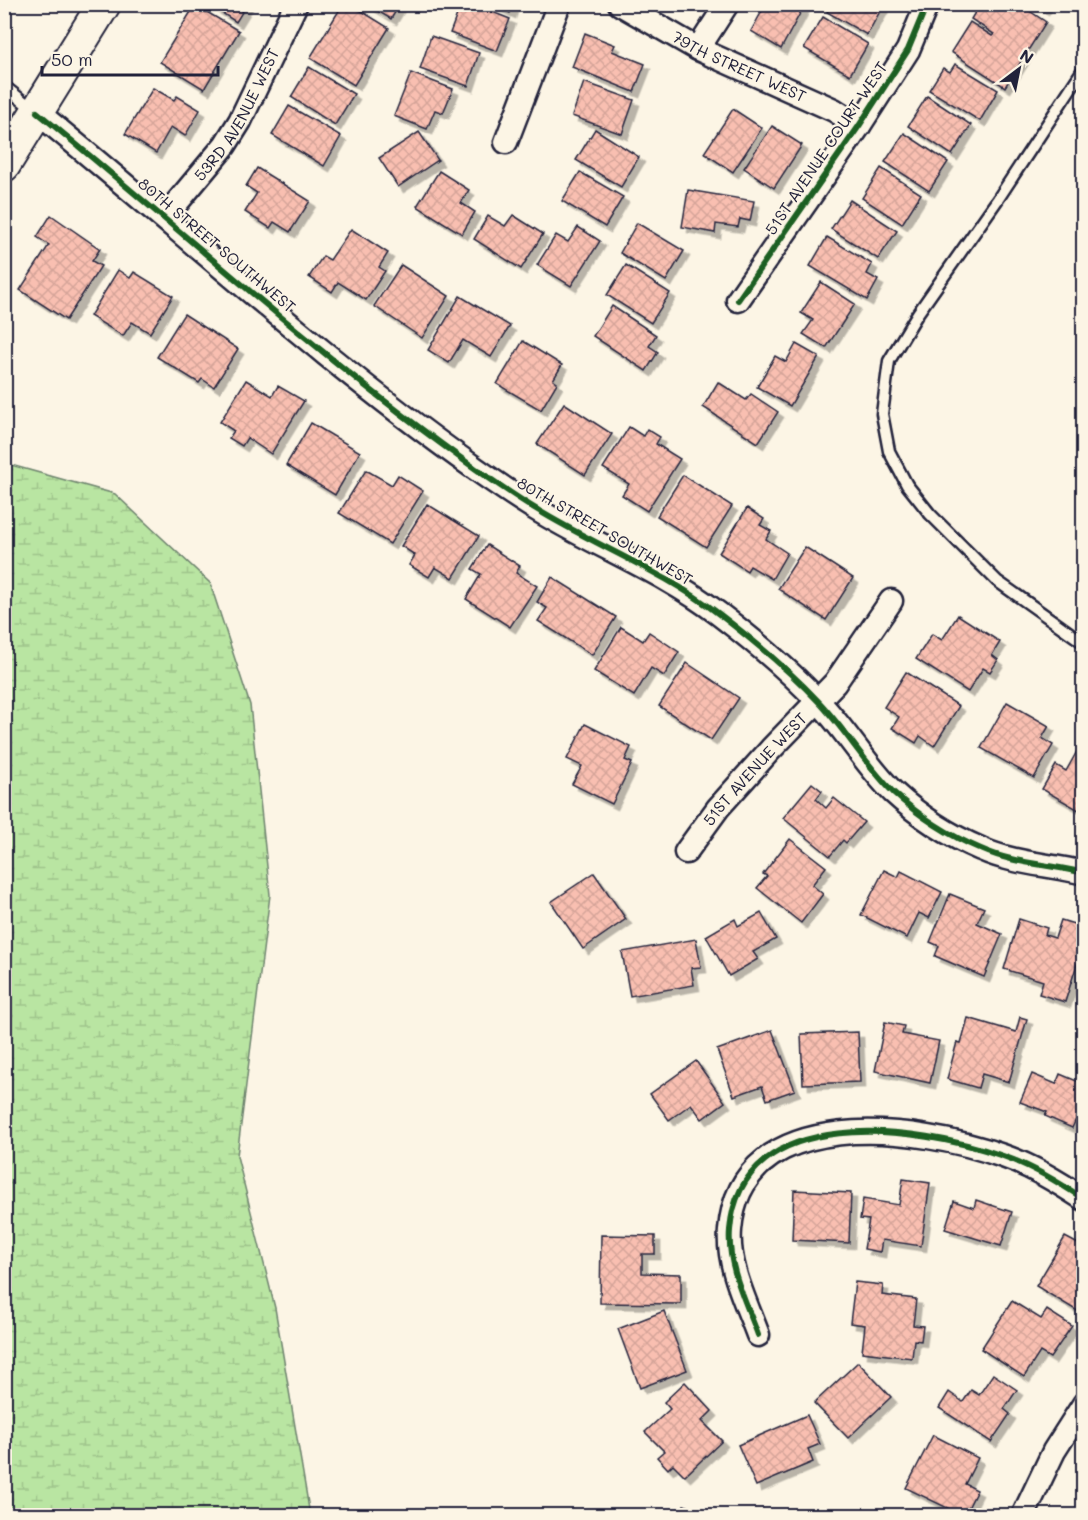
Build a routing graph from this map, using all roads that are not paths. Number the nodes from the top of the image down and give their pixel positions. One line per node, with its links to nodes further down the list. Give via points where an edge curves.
1 (104, 4): 10 (main road)
2 (296, 4): 14 (street, 53RD AVENUE WEST, via 232,134)
3 (559, 4): 12 (street)
4 (620, 4): 7 (street, 79TH STREET WEST)
5 (727, 4): 7 (street)
6 (927, 4): 11 (street, 51ST AVENUE COURT WEST, via 908,50)
7 (698, 49): 11 (street, 79TH STREET WEST, via 834,110)
8 (1083, 68): 17 (lane, via 889,361 882,414 889,451 907,485 930,513 997,582)
9 (4, 86): 10 (lane)
10 (37, 112): 13 (main road); 14 (street, 80TH STREET SOUTHWEST)
11 (859, 126): 15 (street, 51ST AVENUE COURT WEST)
12 (506, 142)
13 (4, 165)
14 (165, 217): 18 (street, 80TH STREET SOUTHWEST, via 283,319 475,468 536,510 665,579 718,613)
15 (738, 300)
16 (891, 601): 18 (street, 51ST AVENUE WEST, via 835,683)
17 (1083, 643)
18 (818, 701): 19 (street, 51ST AVENUE WEST, via 733,791); 20 (street, 80TH STREET SOUTHWEST, via 893,791 952,835 1008,859)
19 (686, 852)
20 (1083, 873)
21 (1083, 1198): 22 (street, via 1043,1173 957,1142 863,1131 795,1143 770,1156 751,1175 733,1210 731,1252)
22 (758, 1335)
23 (1083, 1404): 24 (street, via 1054,1451)
24 (1023, 1515)

